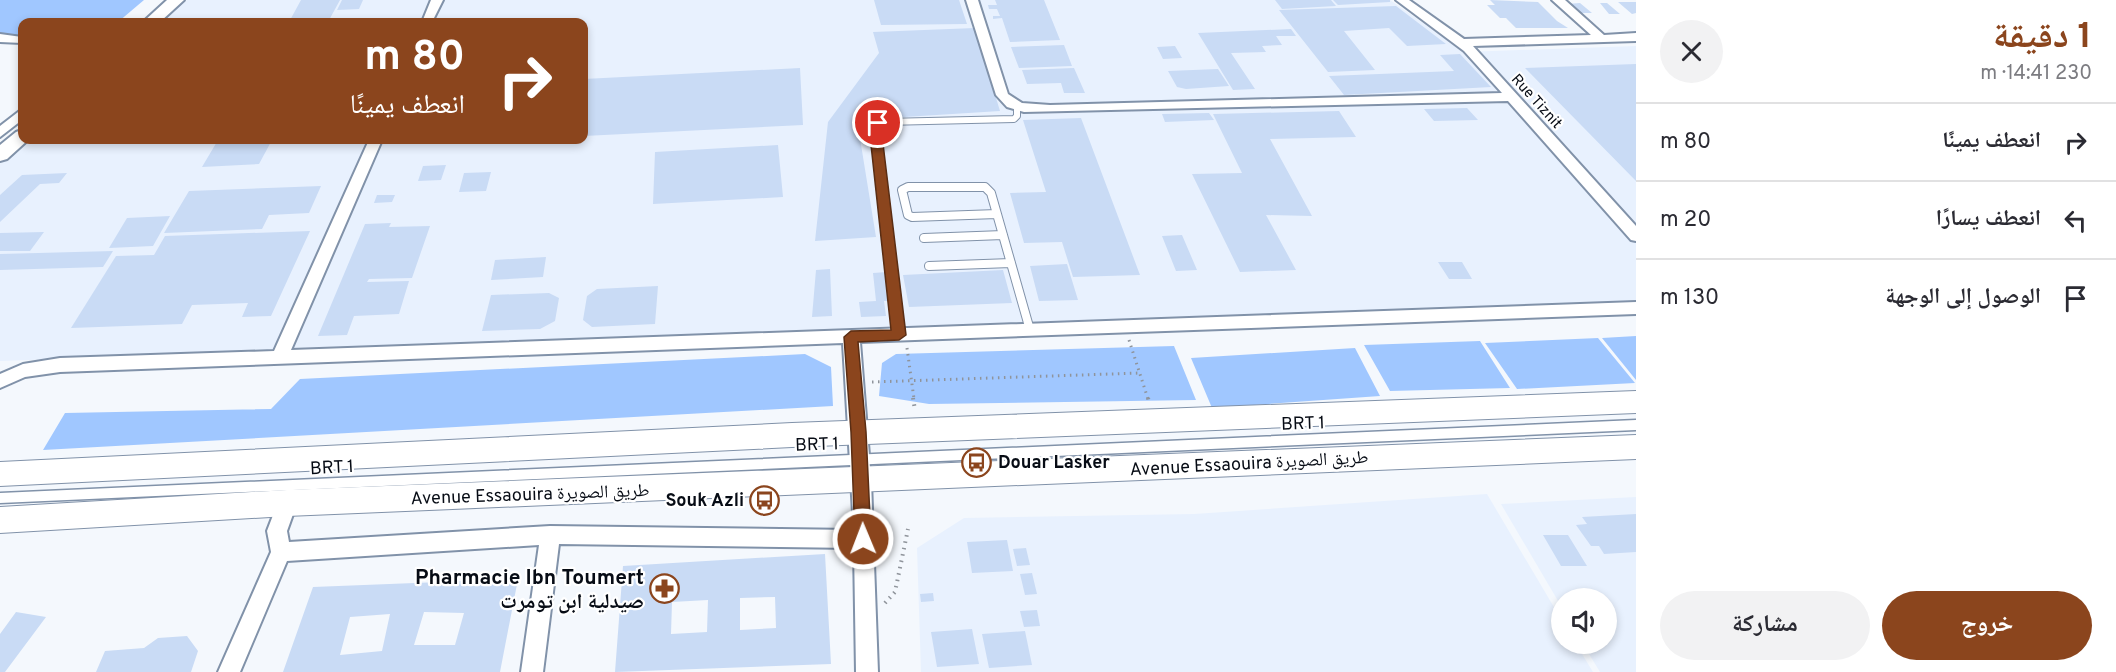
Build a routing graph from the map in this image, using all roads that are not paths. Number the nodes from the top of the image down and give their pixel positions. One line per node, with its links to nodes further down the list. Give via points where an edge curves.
1 (176, 0): 6 (street)
2 (437, 0): 7 (street)
3 (972, 0): 14 (street, via 1002,94)
4 (1402, 0): 12 (street, Rue Tiznit)
5 (1558, 0): 10 (street)
6 (156, 18)
7 (429, 18)
8 (1636, 37): 10 (street)
9 (0, 38): 11 (street)
10 (1601, 38): 12 (street)
11 (18, 40)
12 (1462, 43): 13 (street, Rue Tiznit)
13 (1512, 97): 14 (street); 22 (street, Rue Tiznit)
14 (1017, 107): 28 (lane, via 1014,119 885,122 875,126)
15 (18, 117): 16 (street)
16 (0, 133)
17 (18, 139): 19 (street)
18 (373, 144): 30 (street)
19 (0, 155)
20 (997, 214): 20 (lane, via 912,217 908,215 902,190 985,187); 21 (lane)
21 (1003, 235): 23 (lane); 24 (lane)
22 (1636, 236)
23 (924, 238)
24 (1011, 263): 25 (lane); 27 (lane)
25 (929, 266)
26 (1636, 308): 27 (street)
27 (1030, 330): 28 (street)
28 (902, 335): 29 (street)
29 (851, 337): 30 (street); 35 (street)
30 (279, 358): 31 (street, via 50,366)
31 (0, 381)
32 (1636, 402): 35 (main road, Avenue Essaouira طريق الصويرة, via 1155,421)
33 (1636, 426): 35 (lane, BRT 1)
34 (1636, 447): 35 (main road, Avenue Essaouira طريق الصويرة, via 1344,458)
35 (860, 457): 36 (main road, Avenue Essaouira طريق الصويرة); 37 (lane, BRT 1); 38 (main road, Avenue Essaouira طريق الصويرة); 41 (street)
36 (0, 474)
37 (0, 498)
38 (287, 503): 39 (main road, Avenue Essaouira طريق الصويرة); 42 (street, via 277,531)
39 (0, 520)
40 (549, 535): 41 (street); 42 (street); 44 (street)
41 (863, 539): 45 (street)
42 (281, 552): 43 (street)
43 (229, 672)
44 (532, 672)
45 (867, 672)

